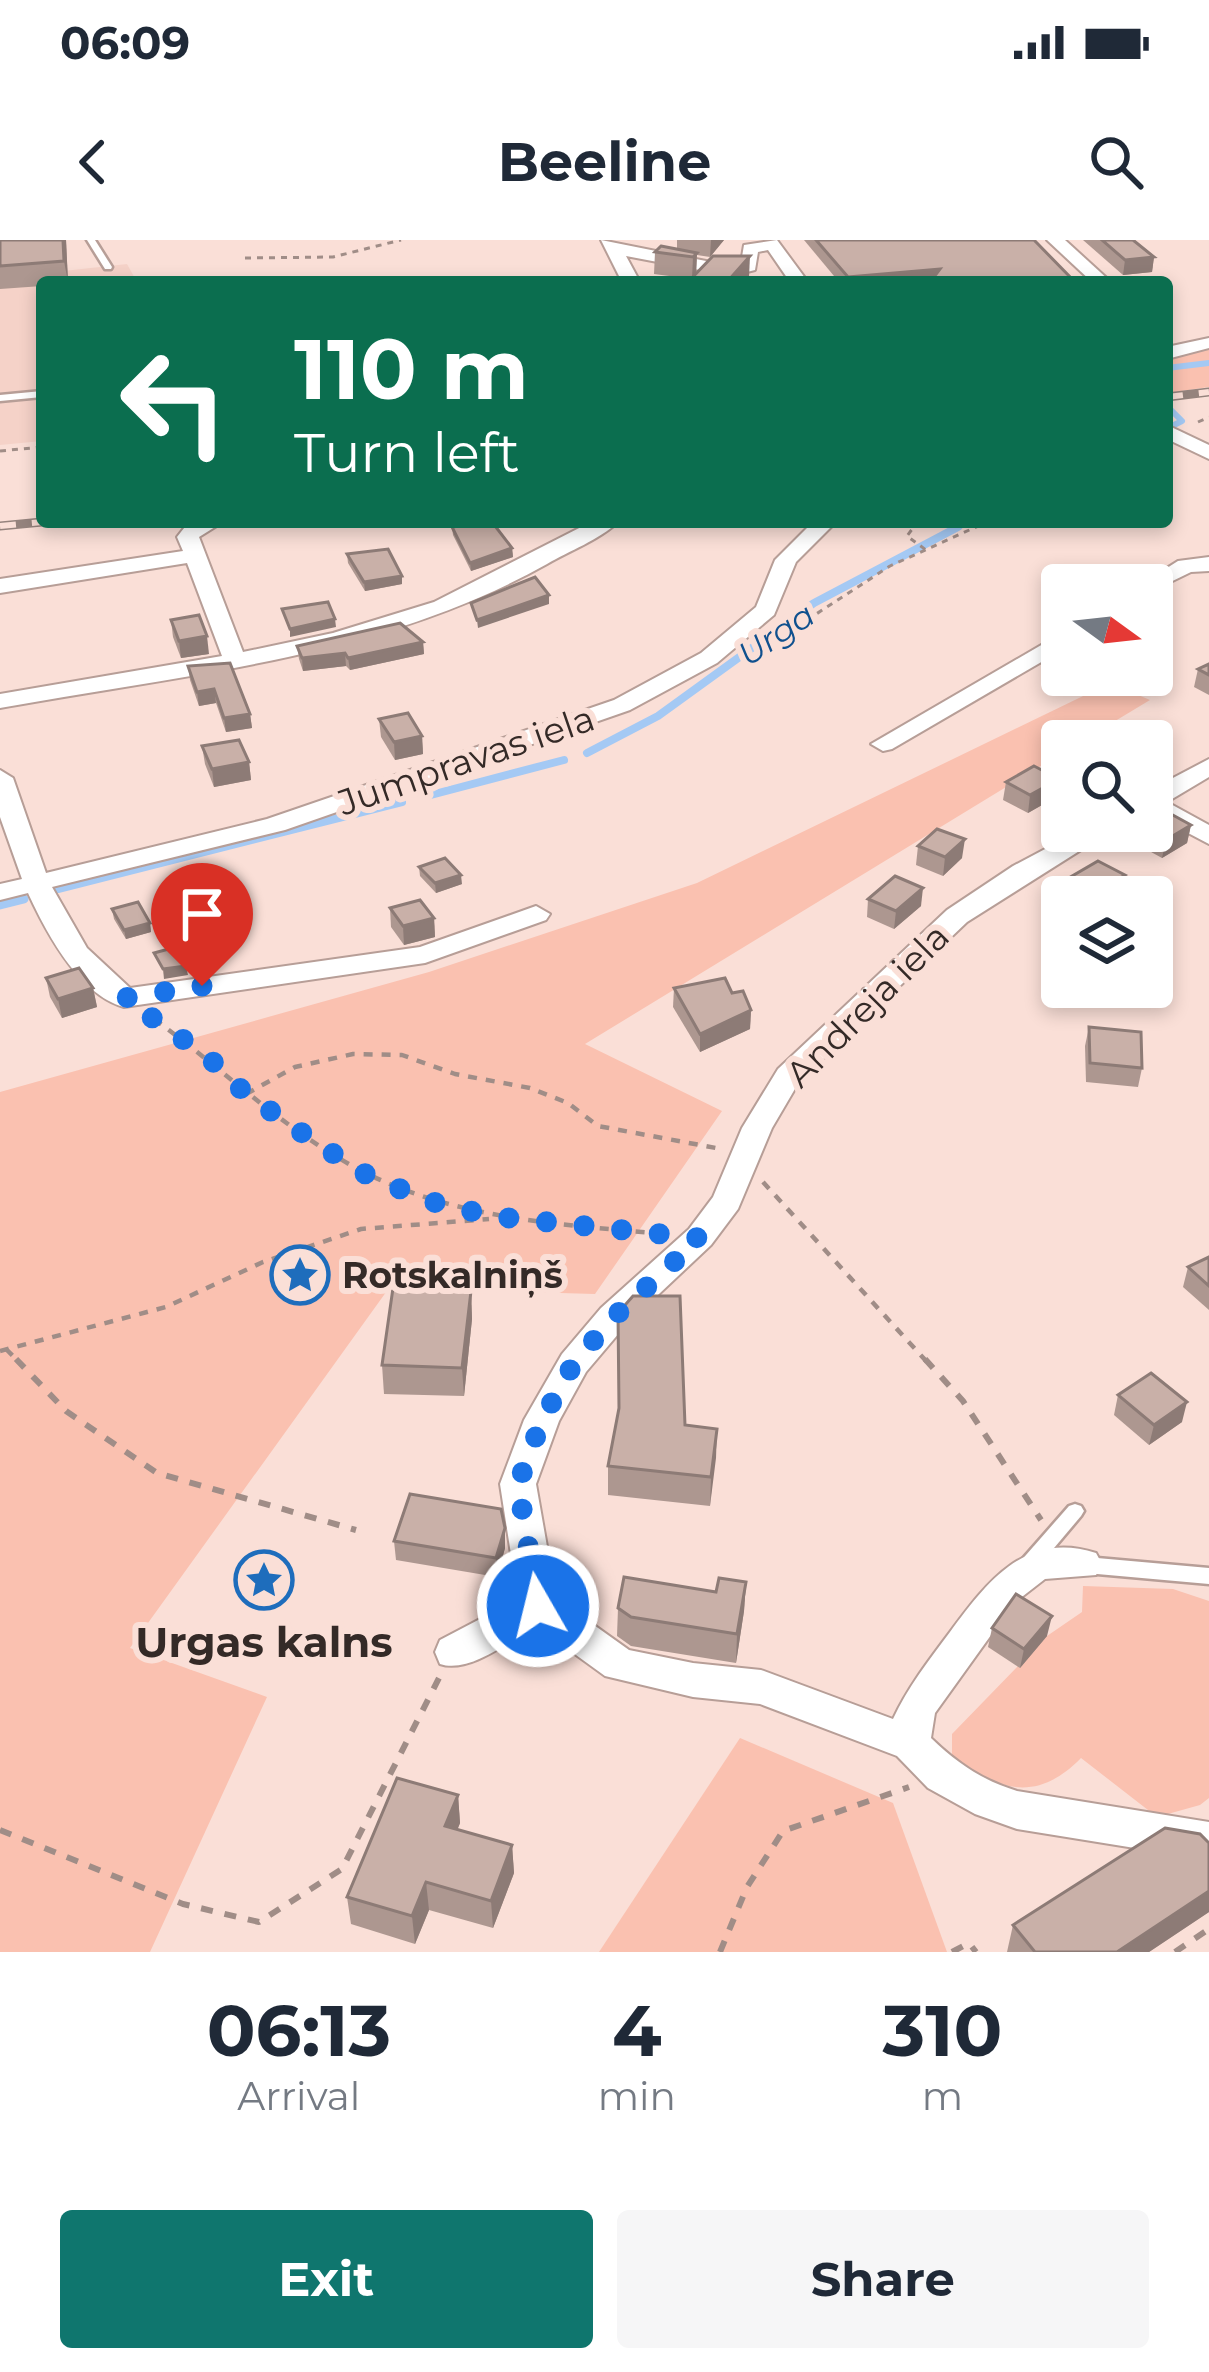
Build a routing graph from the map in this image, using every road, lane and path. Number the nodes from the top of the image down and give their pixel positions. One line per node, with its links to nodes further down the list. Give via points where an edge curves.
1 (91, 240): 7 (lane)
2 (401, 240): 6 (path, via 333,256)
3 (1055, 240): 10 (street)
4 (770, 242): 5 (street, via 750,249 749,266 731,271); 9 (street)
5 (612, 244): 8 (street)
6 (245, 258)
7 (108, 266)
8 (626, 276)
9 (795, 276)
10 (1095, 276)
11 (1209, 343): 12 (street)
12 (1173, 347)
13 (36, 395): 14 (lane)
14 (0, 398)
15 (1173, 436): 18 (street)
16 (36, 448): 17 (path)
17 (0, 451)
18 (1209, 453)
19 (199, 528): 25 (street, via 190,532)
20 (595, 528): 31 (street, via 440,608)
21 (819, 528): 40 (street, Jumpravas iela, via 786,560 766,610 709,658 569,743 528,739 276,825)
22 (913, 528): 24 (path, via 907,536)
23 (974, 528): 24 (path)
24 (926, 550): 29 (path)
25 (194, 556): 28 (street); 31 (street)
26 (1209, 564): 27 (street)
27 (1173, 573)
28 (0, 586)
29 (787, 633)
30 (1041, 652): 33 (street)
31 (234, 657): 32 (street)
32 (0, 701)
33 (883, 744)
34 (1209, 766): 36 (street)
35 (0, 778): 40 (street)
36 (1173, 789)
37 (1173, 815): 38 (street)
38 (1209, 836)
39 (1059, 852): 45 (street, Andreja iela, via 957,916 788,1076)
40 (35, 883): 41 (street, Jumpravas iela); 43 (street, via 70,948)
41 (0, 892)
42 (536, 914): 43 (street, via 424,955)
43 (124, 998): 44 (path)
44 (246, 1094): 45 (path, via 295,1067 353,1054 402,1055 530,1088 598,1126 723,1149); 46 (path, via 367,1175 429,1201)
45 (746, 1164): 47 (street, Andreja iela); 51 (path, via 963,1401)
46 (503, 1217): 47 (path); 48 (path, via 361,1228 166,1307)
47 (700, 1238): 55 (street, Andreja iela, via 574,1363 542,1420 518,1484)
48 (3, 1350): 50 (path, via 66,1411 157,1473)
49 (1075, 1511): 51 (lane)
50 (356, 1530)
51 (1051, 1534): 53 (lane)
52 (1083, 1564): 53 (street, via 1041,1564); 54 (lane)
53 (1023, 1573): 57 (street, via 921,1702)
54 (1209, 1576)
55 (538, 1606): 56 (street); 57 (street, via 619,1664 761,1687)
56 (454, 1652): 59 (path, via 342,1869 259,1922 183,1904)
57 (911, 1744): 58 (street)
58 (942, 1775): 60 (street, via 1017,1810); 62 (path, via 783,1832 747,1887)
59 (0, 1830)
60 (1209, 1840)
61 (1209, 1929): 65 (path)
62 (720, 1952)
63 (952, 1952): 64 (path, via 969,1943)
64 (976, 1952)
65 (1175, 1952)

